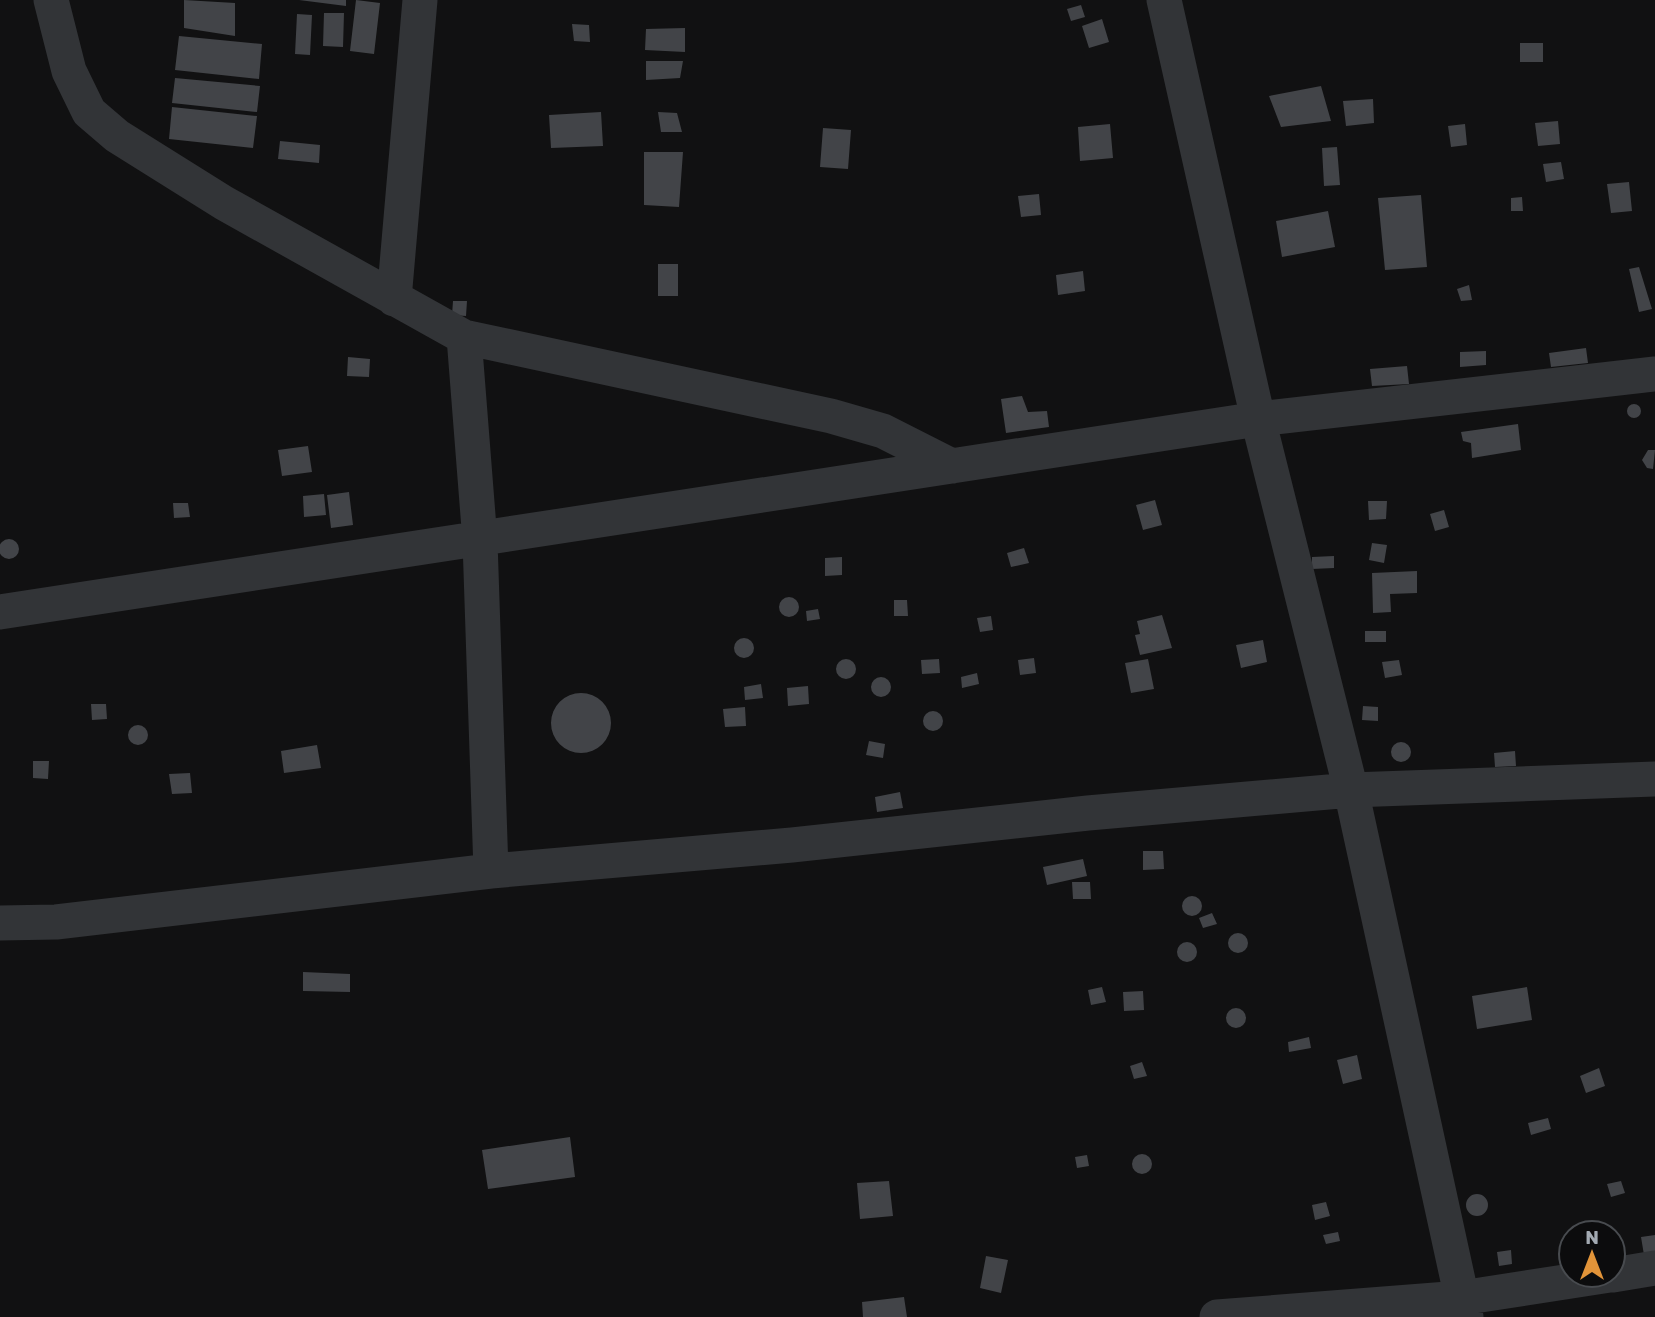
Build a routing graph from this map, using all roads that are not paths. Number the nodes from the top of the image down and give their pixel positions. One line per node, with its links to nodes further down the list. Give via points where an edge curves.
1 (51, 0): 4 (street, via 69,71 89,112 98,120 224,203)
2 (419, 0): 4 (street)
3 (1164, 0): 7 (street)
4 (394, 299): 5 (street)
5 (464, 337): 8 (street, via 831,416 883,431); 9 (street)
6 (1655, 373): 7 (street)
7 (1258, 419): 8 (street); 12 (street)
8 (952, 466): 9 (street)
9 (480, 541): 10 (street); 13 (street)
10 (0, 612)
11 (1655, 779): 12 (street)
12 (1351, 790): 13 (street); 18 (street)
13 (491, 871): 14 (street, via 56,922)
14 (0, 923)
15 (1655, 1268): 16 (street)
16 (1627, 1272)
17 (1557, 1287): 18 (street)
18 (1463, 1307): 19 (street)
19 (1217, 1317)

